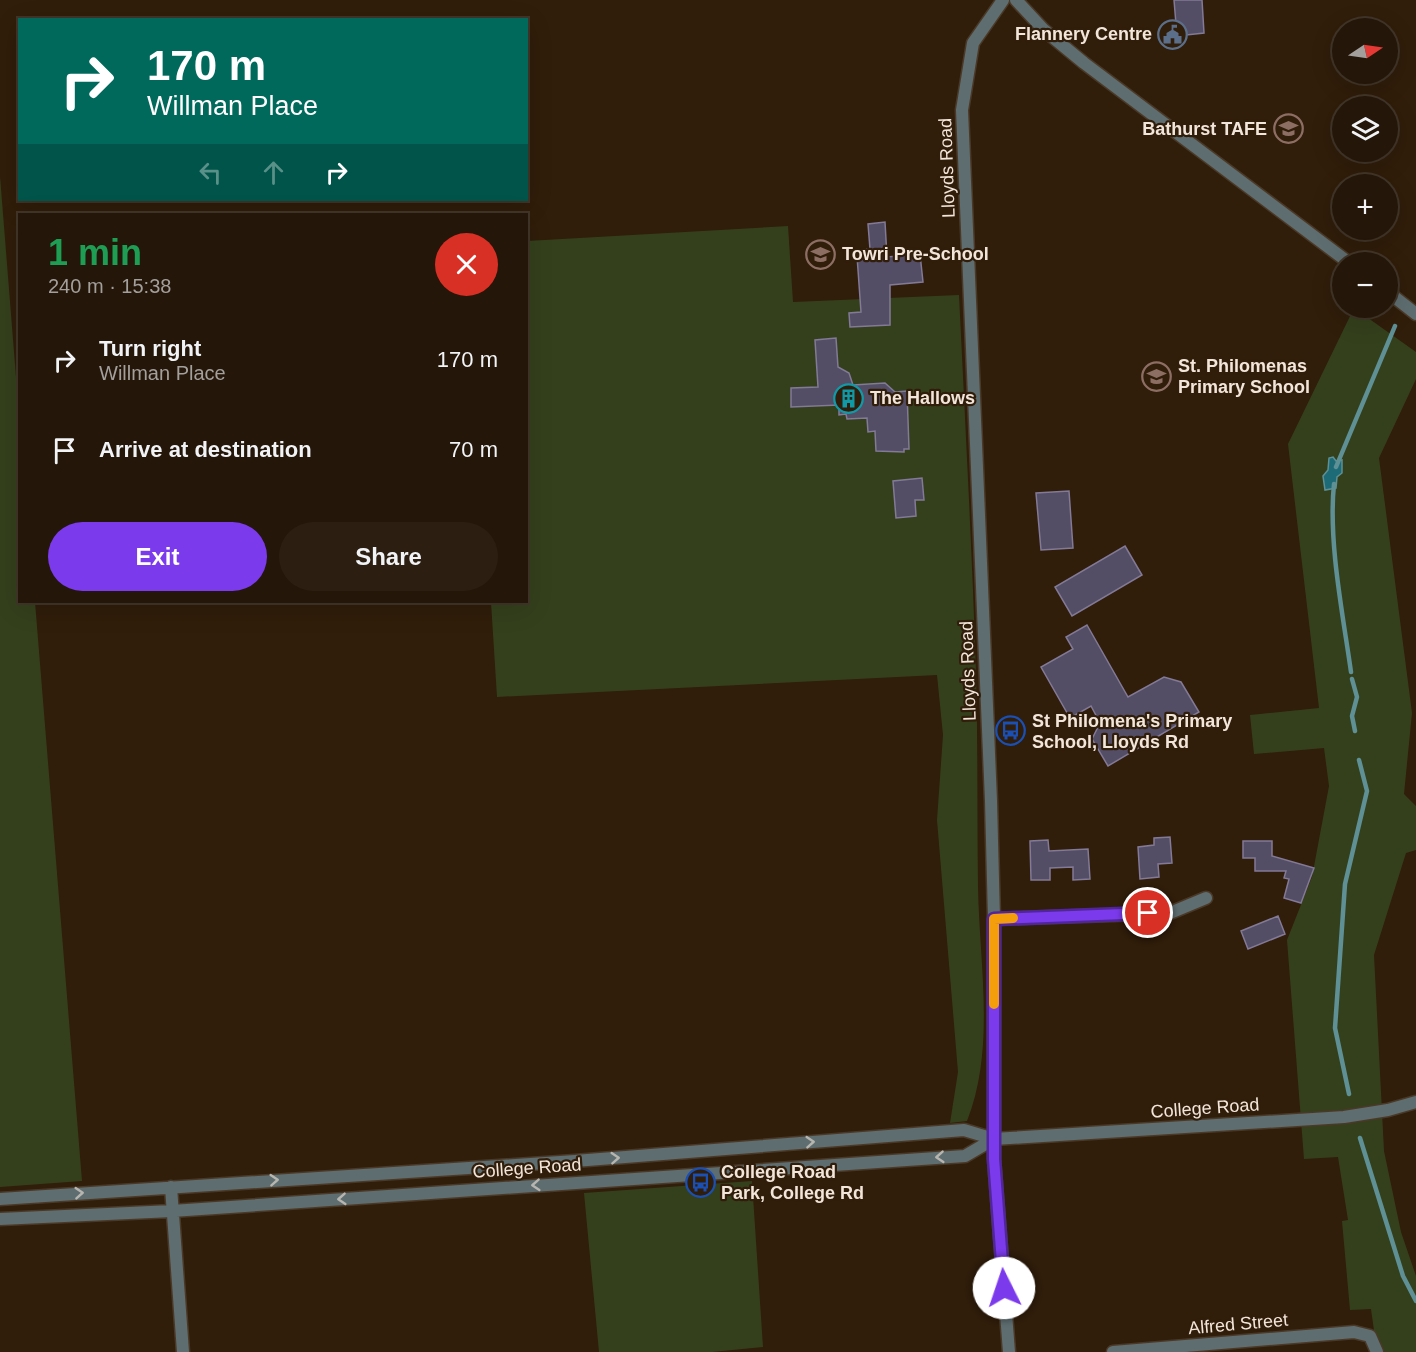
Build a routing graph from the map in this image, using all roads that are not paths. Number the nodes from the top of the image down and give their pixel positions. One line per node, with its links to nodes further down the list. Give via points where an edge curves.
1 (1003, 0): 7 (street, Lloyds Road, via 973,43 962,110)
2 (1016, 0): 3 (street, via 1084,63)
3 (1335, 252)
4 (1398, 300): 5 (street)
5 (1416, 314)
6 (1206, 898): 7 (street, via 1170,913)
7 (994, 919): 9 (street, Lloyds Road)
8 (1416, 1102): 9 (street, College Road, via 1344,1117)
9 (994, 1139): 10 (street, College Road, one-way to 9, via 563,1162 964,1130); 13 (street, College Road, one-way to 13, via 965,1156); 17 (street, Lloyds Road)
10 (171, 1187): 11 (street, College Road, one-way to 10); 13 (street)
11 (57, 1195): 12 (street, College Road); 14 (street)
12 (0, 1199)
13 (172, 1211): 14 (street, College Road); 16 (street)
14 (58, 1215): 15 (street, College Road)
15 (0, 1219)
16 (183, 1352)
17 (1009, 1352)
18 (1113, 1352): 19 (street, Alfred Street, via 1365,1333 1374,1339)
19 (1377, 1352)

